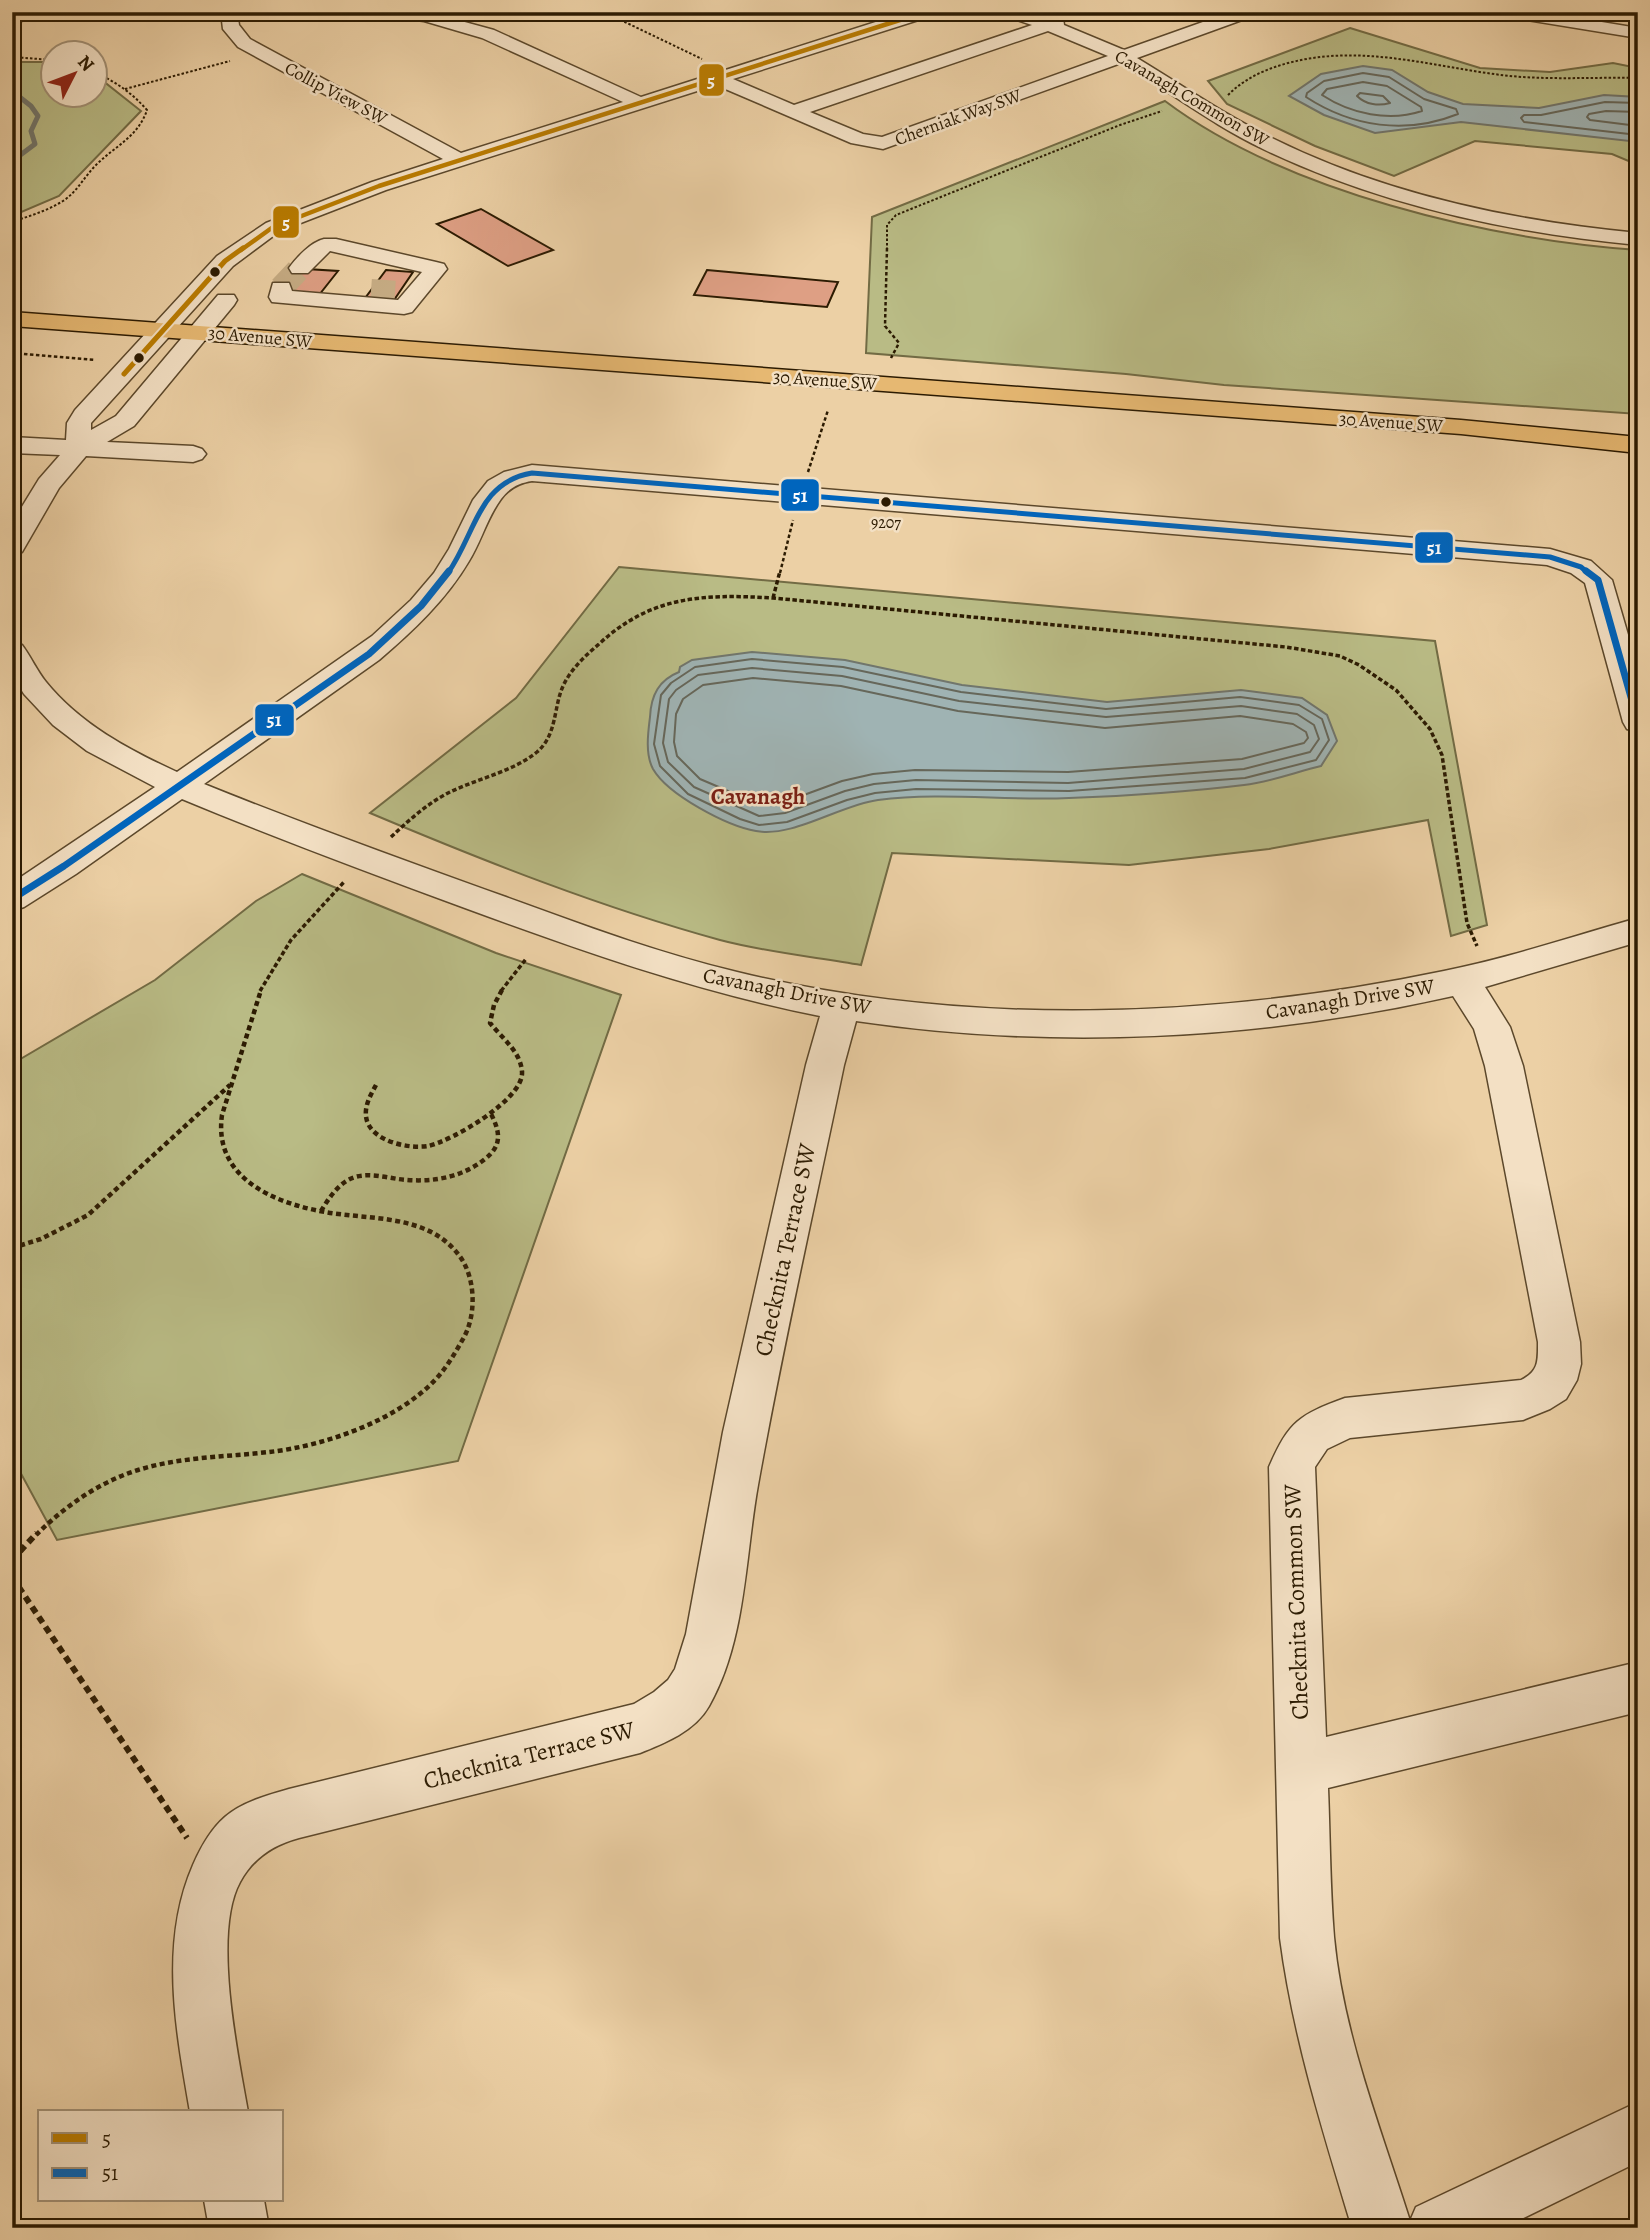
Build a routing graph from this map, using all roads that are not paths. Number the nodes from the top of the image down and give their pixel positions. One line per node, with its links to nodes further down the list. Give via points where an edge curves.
1 (94, 12): 8 (street)
2 (229, 12): 19 (street, Collip View SW, via 227,19 236,36 261,53)
3 (391, 12): 17 (street, via 492,35)
4 (925, 12): 9 (street)
5 (1011, 12): 12 (street, Cavanagh Common SW)
6 (1247, 12): 15 (street, Cherniak Way SW)
7 (1509, 12): 11 (street)
8 (88, 13)
9 (895, 15): 16 (street)
10 (1074, 16): 12 (street)
11 (1527, 16): 13 (street); 14 (street)
12 (1048, 25): 15 (street, Cavanagh Common SW); 18 (street)
13 (1508, 33)
14 (1638, 33)
15 (1123, 58): 18 (street, Cherniak Way SW, via 883,143 858,139); 21 (street, Cavanagh Common SW, via 1237,128 1312,163 1440,206 1539,215)
16 (712, 70): 17 (street); 18 (street, Cherniak Way SW)
17 (640, 103): 19 (street)
18 (794, 111)
19 (460, 160): 20 (street)
20 (312, 214): 22 (street); 29 (street, via 273,228 239,249)
21 (1638, 239)
22 (259, 264)
23 (303, 264): 25 (street)
24 (243, 281): 30 (street)
25 (371, 282): 25 (street, via 404,307 422,280); 26 (street, via 279,298)
26 (281, 288)
27 (12, 311): 29 (main road, 30 Avenue SW)
28 (12, 319): 29 (main road, 30 Avenue SW)
29 (167, 326): 30 (main road, 30 Avenue SW); 34 (street, via 84,415 79,423)
30 (200, 328): 31 (main road, 30 Avenue SW); 33 (main road, 30 Avenue SW, via 1461,427); 34 (street, via 125,421)
31 (1638, 431)
32 (12, 445): 34 (street)
33 (1638, 445)
34 (79, 448): 35 (street); 36 (street, via 48,485)
35 (193, 454)
36 (12, 546)
37 (12, 651): 39 (street, Cavanagh Drive SW, via 45,703 74,730)
38 (1638, 722): 39 (street, via 1598,580 1581,567 1550,557 531,473 509,478 494,489 454,564 401,626 345,671)
39 (181, 785): 40 (street); 43 (street, Cavanagh Drive SW, via 366,859 626,953 743,986)
40 (12, 899)
41 (1638, 930): 42 (street, Cavanagh Drive SW)
42 (1470, 964): 43 (street, Cavanagh Drive SW, via 1289,1011 1212,1020 1131,1025 990,1022); 45 (street, Checknita Common SW, via 1499,1043 1561,1363 1556,1382 1524,1400 1345,1418 1311,1435 1299,1450 1293,1467)
43 (842, 1004): 46 (street, Checknita Terrace SW, via 825,1065 734,1487 710,1630 695,1683 669,1714 640,1728 269,1821 245,1834 225,1853 214,1878 200,1952 200,1992)
44 (1638, 1687): 45 (street)
45 (1301, 1769): 50 (street, Checknita Common SW, via 1311,1975 1330,2058)
46 (219, 2110)
47 (1638, 2131): 51 (street)
48 (234, 2202): 49 (street)
49 (239, 2228)
50 (1382, 2228)
51 (1437, 2228)

